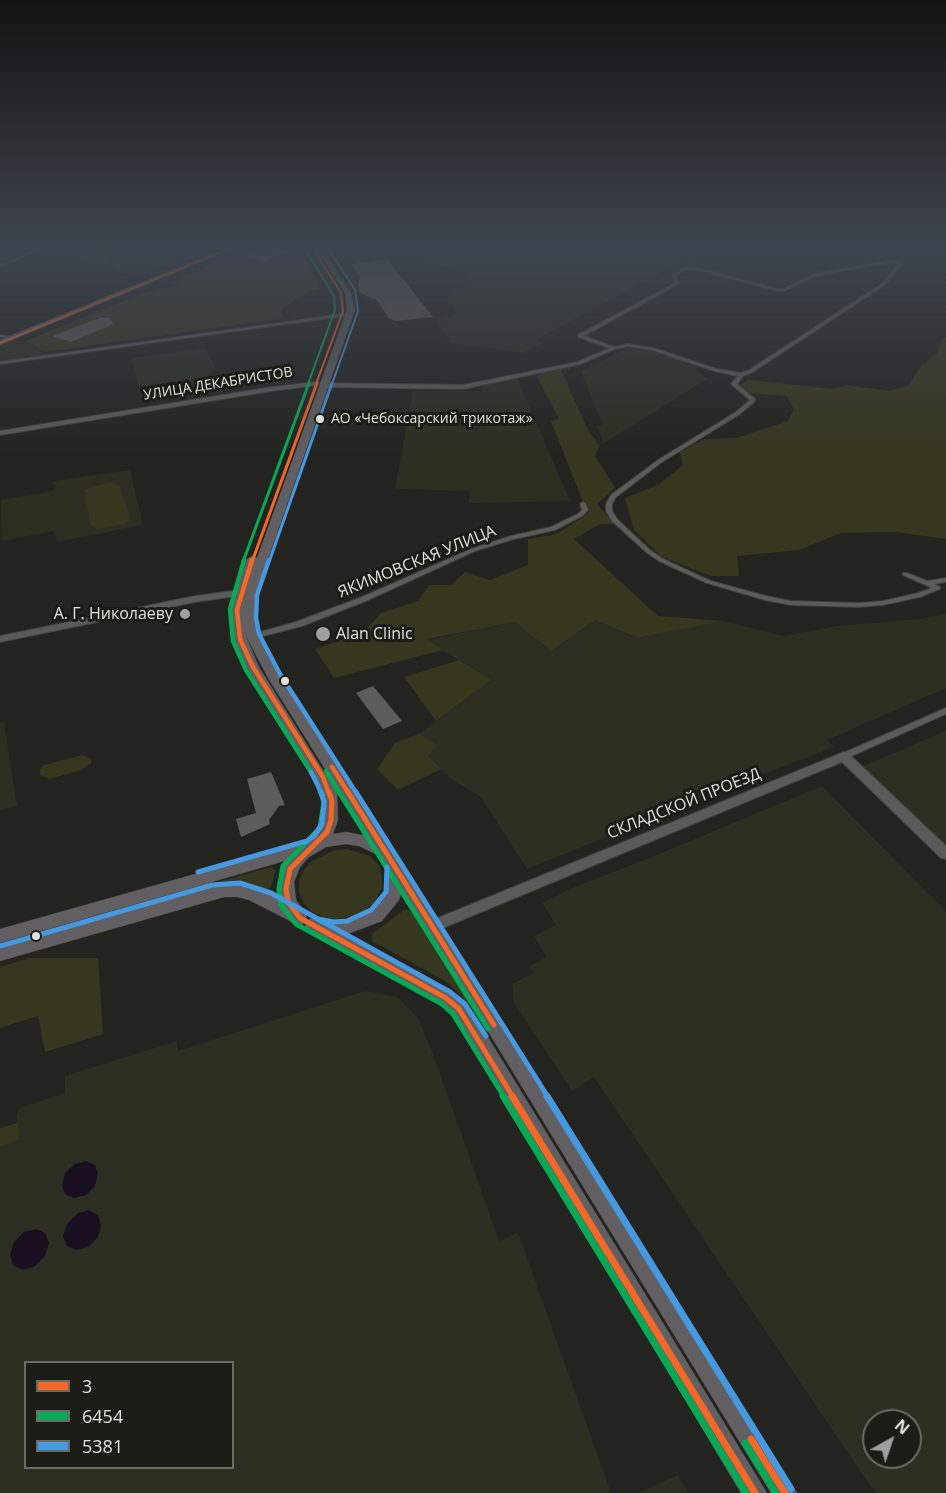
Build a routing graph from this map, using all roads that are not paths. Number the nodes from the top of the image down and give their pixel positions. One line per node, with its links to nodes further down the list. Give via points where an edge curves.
1 (57, 318): 7 (main road)
2 (323, 318): 9 (street)
3 (341, 318): 11 (main road)
4 (349, 318): 11 (main road)
5 (614, 318): 8 (street, via 580,336)
6 (833, 318): 10 (street)
7 (2, 339)
8 (614, 348): 10 (street, via 653,348); 11 (street, УЛИЦА ДЕКАБРИСТОВ, via 592,359 463,387)
9 (0, 363)
10 (741, 375): 16 (street, via 734,384 753,400 613,496 609,511 614,520 648,551 679,570 765,598 824,605 883,603 938,588)
11 (320, 385): 12 (street, УЛИЦА ДЕКАБРИСТОВ, via 272,389); 17 (main road)
12 (0, 433)
13 (583, 504): 18 (street, ЯКИМОВСКАЯ УЛИЦА, via 585,510 580,515 553,529 473,550 364,599)
14 (905, 574): 16 (street)
15 (946, 580): 16 (street)
16 (927, 583)
17 (245, 593): 18 (main road); 19 (street, via 195,599); 22 (main road, via 237,610 240,639 330,793 331,820 327,832)
18 (252, 637): 23 (main road)
19 (0, 639)
20 (946, 711): 21 (street, СКЛАДСКОЙ ПРОЕЗД)
21 (844, 756): 24 (street); 27 (street, СКЛАДСКОЙ ПРОЕЗД)
22 (313, 847): 23 (main road, via 338,838 354,838); 26 (main road, via 294,863 286,882 288,902); 28 (main road)
23 (385, 852): 25 (main road)
24 (946, 854)
25 (394, 866): 26 (main road, via 393,896 376,916 341,930); 27 (main road)
26 (306, 922): 29 (main road, via 253,894 224,890); 30 (main road, via 446,998 459,1009)
27 (433, 926): 31 (main road)
28 (0, 936)
29 (0, 954)
30 (755, 1493)
31 (785, 1493)

